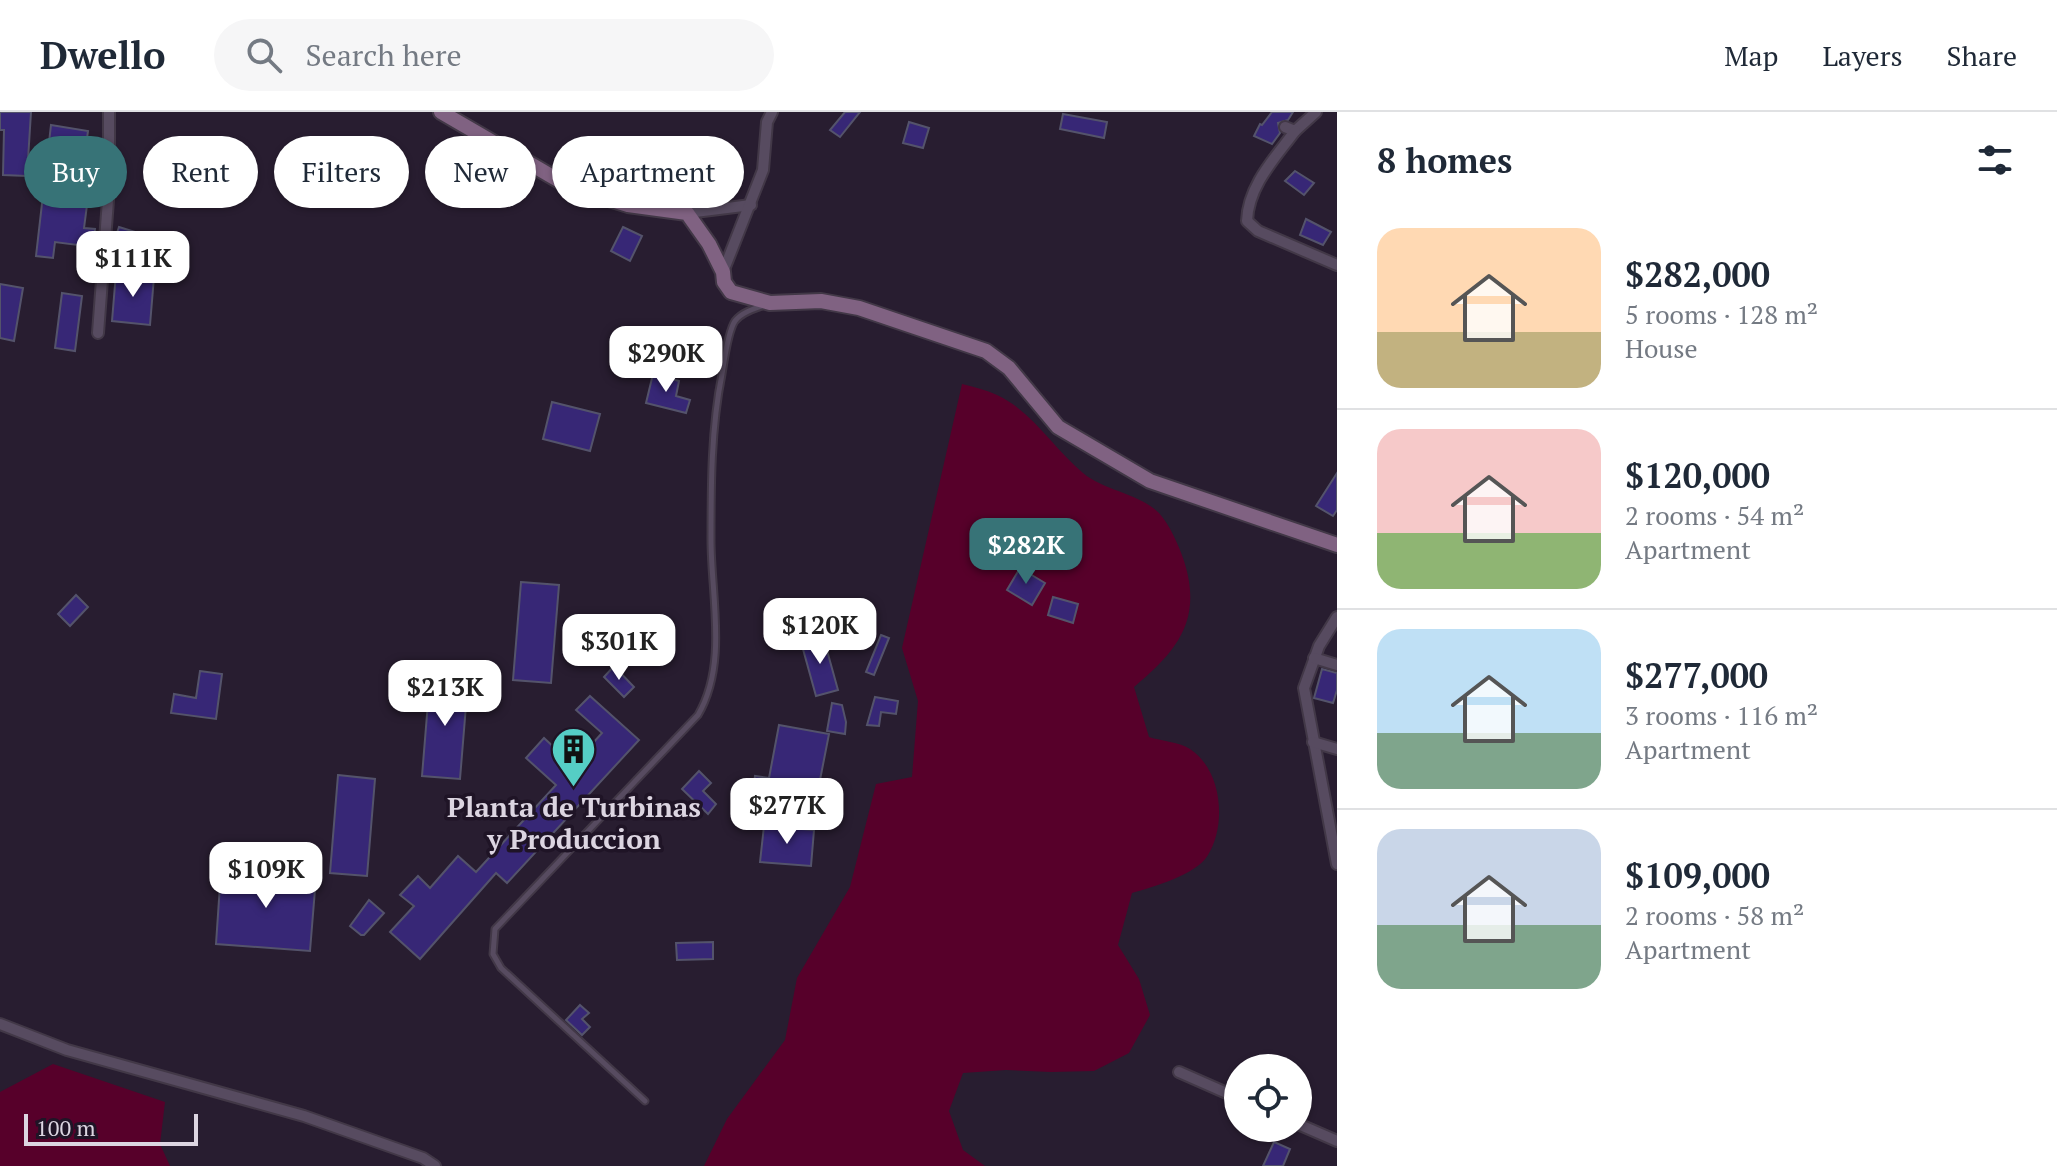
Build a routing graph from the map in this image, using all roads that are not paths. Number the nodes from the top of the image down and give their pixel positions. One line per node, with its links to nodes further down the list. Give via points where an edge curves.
1 (109, 112): 10 (street)
2 (441, 112): 6 (street, via 570,187 628,205)
3 (772, 112): 5 (street)
4 (1316, 112): 7 (street, via 1290,129 1260,179 1247,221 1258,231)
5 (751, 205): 6 (street); 8 (street)
6 (687, 213): 8 (street)
7 (1337, 265)
8 (723, 272): 9 (street, via 731,292)
9 (770, 303): 11 (street, via 821,301 859,308 986,351 1009,368 1058,427 1150,481); 22 (lane, via 735,321 714,417 714,646 709,696 698,715 495,929 493,954 501,968)
10 (98, 333)
11 (1337, 545)
12 (1337, 617): 13 (street)
13 (1314, 658): 14 (street); 15 (street, via 1304,688)
14 (1337, 665)
15 (1313, 742): 16 (street); 17 (street)
16 (1337, 749)
17 (1334, 834): 18 (street)
18 (1337, 864)
19 (0, 1024): 25 (street, via 67,1050 304,1116)
20 (1179, 1072): 21 (street)
21 (1224, 1092)
22 (645, 1101)
23 (1312, 1130): 24 (street)
24 (1337, 1141)
25 (435, 1166)

